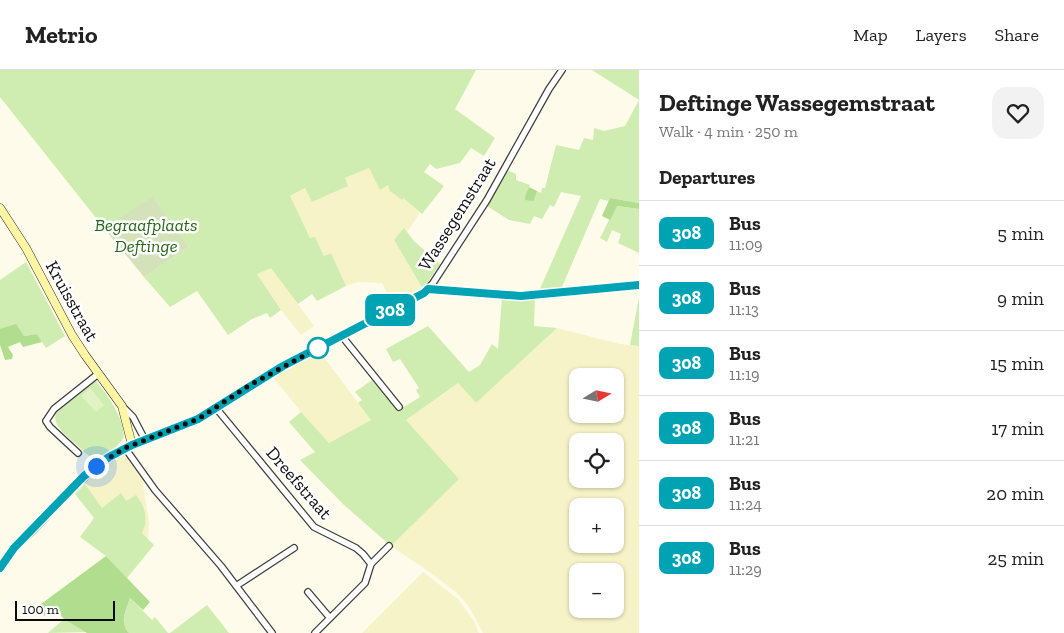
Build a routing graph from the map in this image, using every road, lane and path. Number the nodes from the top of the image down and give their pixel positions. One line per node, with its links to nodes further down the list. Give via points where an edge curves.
1 (562, 70): 4 (street, Wassegemstraat, via 487,200)
2 (0, 208): 6 (street, Kruisstraat, via 26,248 72,335)
3 (639, 285): 4 (street, via 521,296)
4 (428, 289): 5 (street, Wassegemstraat)
5 (341, 335): 8 (street); 9 (street, Wassegemstraat)
6 (98, 374): 7 (street, Kruisstraat); 12 (street, via 54,409 46,421)
7 (122, 406): 10 (street, Kruisstraat); 11 (street, Kruisstraat)
8 (399, 407)
9 (216, 408): 10 (street, Wassegemstraat, via 198,419); 16 (street, Dreefstraat, via 314,527 356,548)
10 (145, 440): 11 (street)
11 (128, 446): 15 (street, via 84,476); 18 (street, via 155,490)
12 (78, 453)
13 (389, 546): 16 (street)
14 (294, 548): 18 (street)
15 (2, 559): 17 (street)
16 (371, 564): 20 (street, via 365,583)
17 (0, 568)
18 (236, 586): 21 (street)
19 (308, 592): 20 (street)
20 (330, 618): 22 (street)
21 (272, 633)
22 (315, 633)

